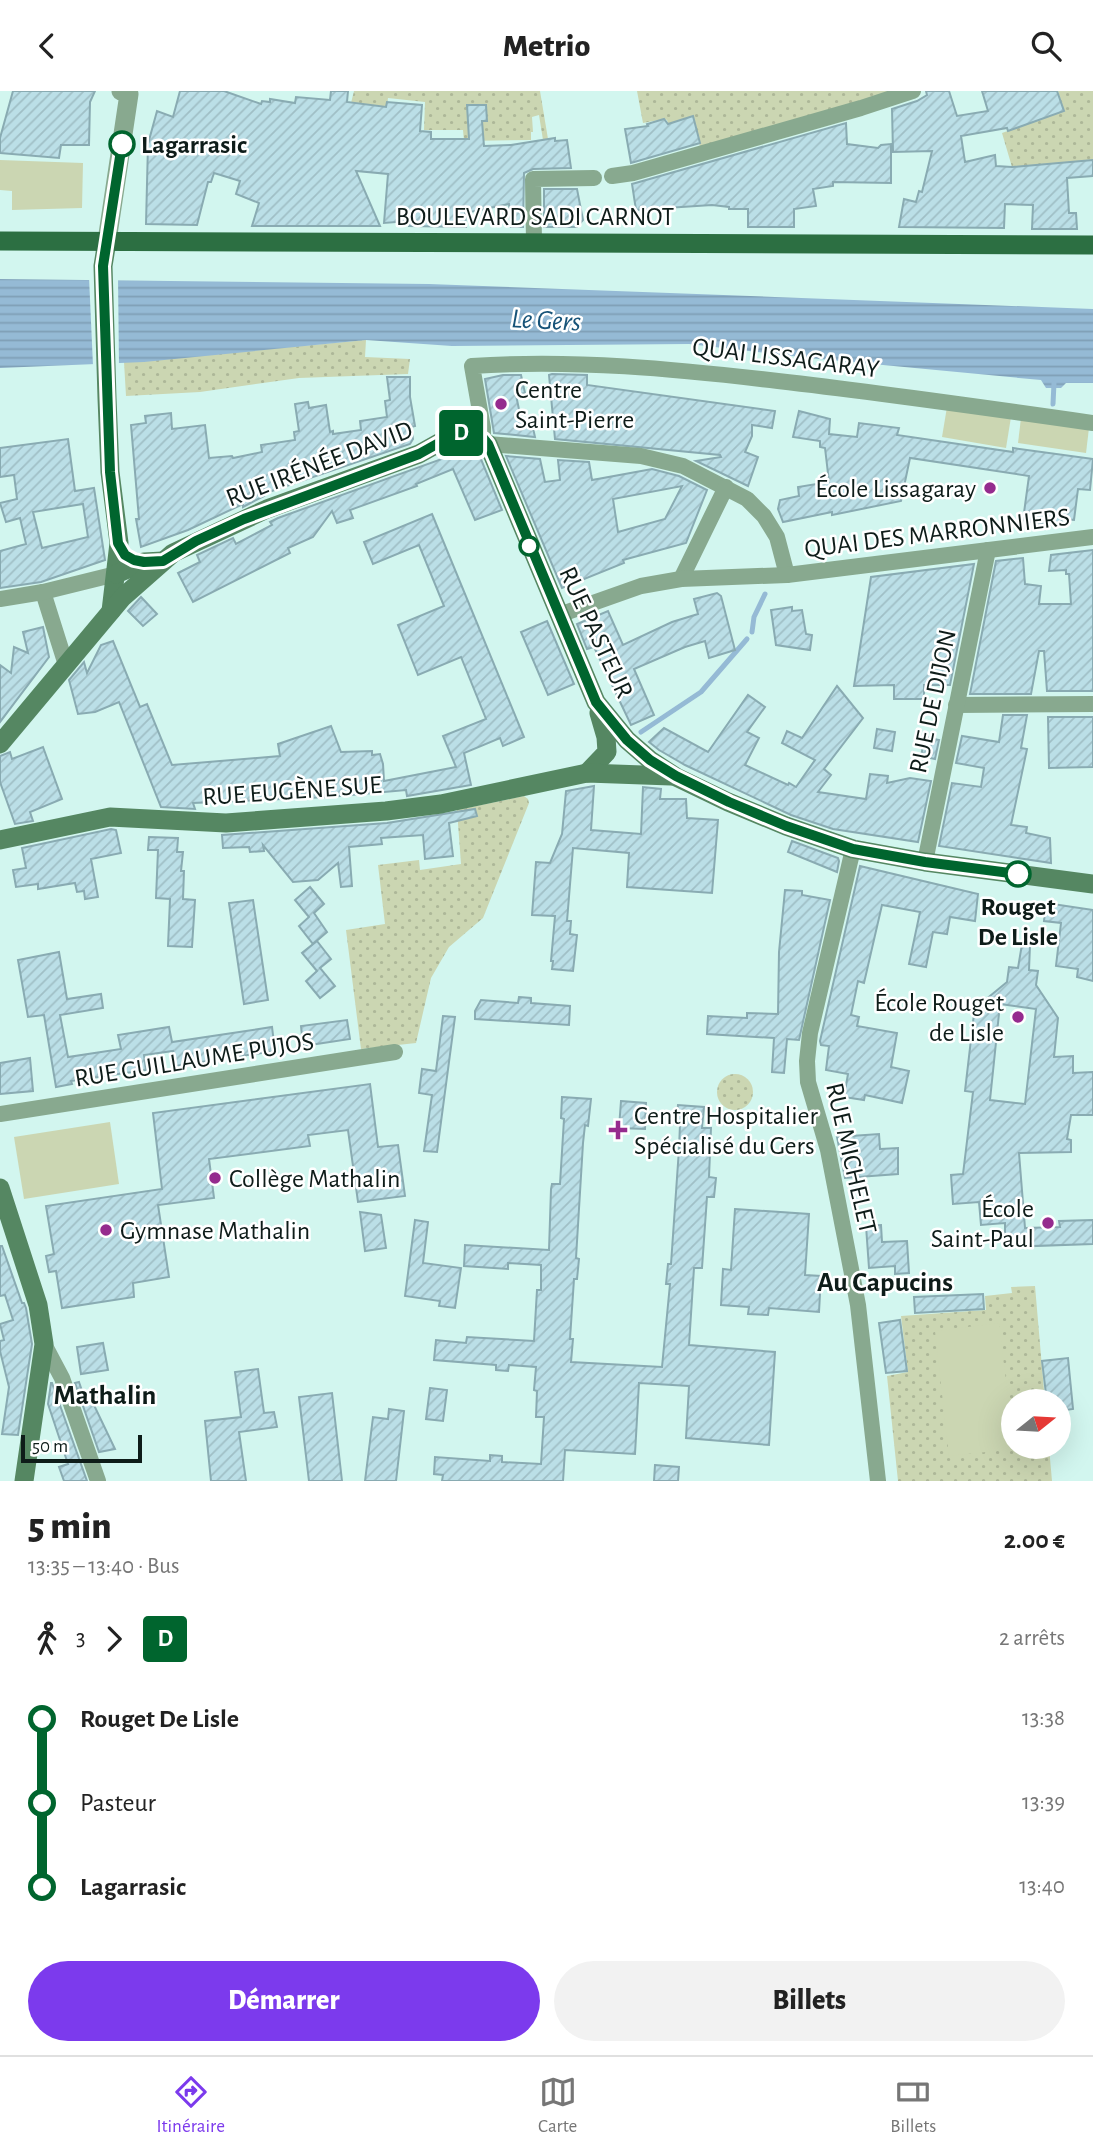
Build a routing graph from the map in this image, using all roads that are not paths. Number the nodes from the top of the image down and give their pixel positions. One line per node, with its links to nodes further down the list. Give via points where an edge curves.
1 (913, 91): 3 (street)
2 (127, 92): 6 (street)
3 (612, 176)
4 (594, 178): 7 (street, via 533,179)
5 (0, 241): 6 (main road, BOULEVARD SADI CARNOT)
6 (107, 241): 7 (main road, BOULEVARD SADI CARNOT); 15 (main road, via 103,266 107,398)
7 (534, 242): 9 (main road, BOULEVARD SADI CARNOT)
8 (1093, 245): 9 (main road, BOULEVARD SADI CARNOT)
9 (1070, 246): 10 (main road, BOULEVARD SADI CARNOT)
10 (1093, 258)
11 (1093, 423): 12 (street, QUAI LISSAGARAY, via 674,369 517,363 472,366)
12 (486, 442): 13 (street, via 656,458); 17 (main road, RUE IRÉNÉE DAVID, via 471,433 453,435 419,454 256,514); 24 (main road, RUE PASTEUR)
13 (726, 487): 19 (street, QUAI DES MARRONNIERS, via 764,516 777,537); 20 (street)
14 (1093, 537): 16 (street, QUAI DES MARRONNIERS)
15 (118, 543): 17 (main road, via 134,560); 18 (main road)
16 (988, 550): 19 (street, QUAI DES MARRONNIERS); 28 (street, RUE DE DIJON)
17 (153, 561): 18 (main road); 23 (main road, RUE IRÉNÉE DAVID)
18 (116, 574): 21 (street); 23 (main road)
19 (787, 575): 20 (street, QUAI DES MARRONNIERS)
20 (681, 579): 24 (street, QUAI DES MARRONNIERS, via 641,586)
21 (43, 592): 22 (street); 25 (street)
22 (0, 599)
23 (111, 611): 25 (main road, RUE IRÉNÉE DAVID)
24 (558, 615): 26 (main road, RUE PASTEUR)
25 (66, 665): 29 (main road, RUE IRÉNÉE DAVID)
26 (596, 702): 30 (main road, via 607,752); 31 (main road, RUE PASTEUR, via 627,740)
27 (1093, 704): 28 (street)
28 (956, 705): 34 (street, RUE DE DIJON)
29 (0, 744)
30 (587, 773): 31 (main road, RUE EUGÈNE SUE); 32 (main road, RUE EUGÈNE SUE, via 386,811 226,823 110,817)
31 (676, 776): 33 (main road, RUE PASTEUR, via 786,826)
32 (0, 840)
33 (853, 849): 34 (main road, RUE PASTEUR); 42 (street, RUE MICHELET, via 807,1061 858,1305)
34 (925, 862): 35 (main road, RUE PASTEUR)
35 (1093, 884)
36 (395, 1052): 37 (street, RUE GUILLAUME PUJOS)
37 (0, 1114)
38 (0, 1188): 39 (main road, via 38,1305)
39 (44, 1344): 40 (main road); 41 (street, via 62,1378)
40 (24, 1481)
41 (97, 1481)
42 (877, 1481)

